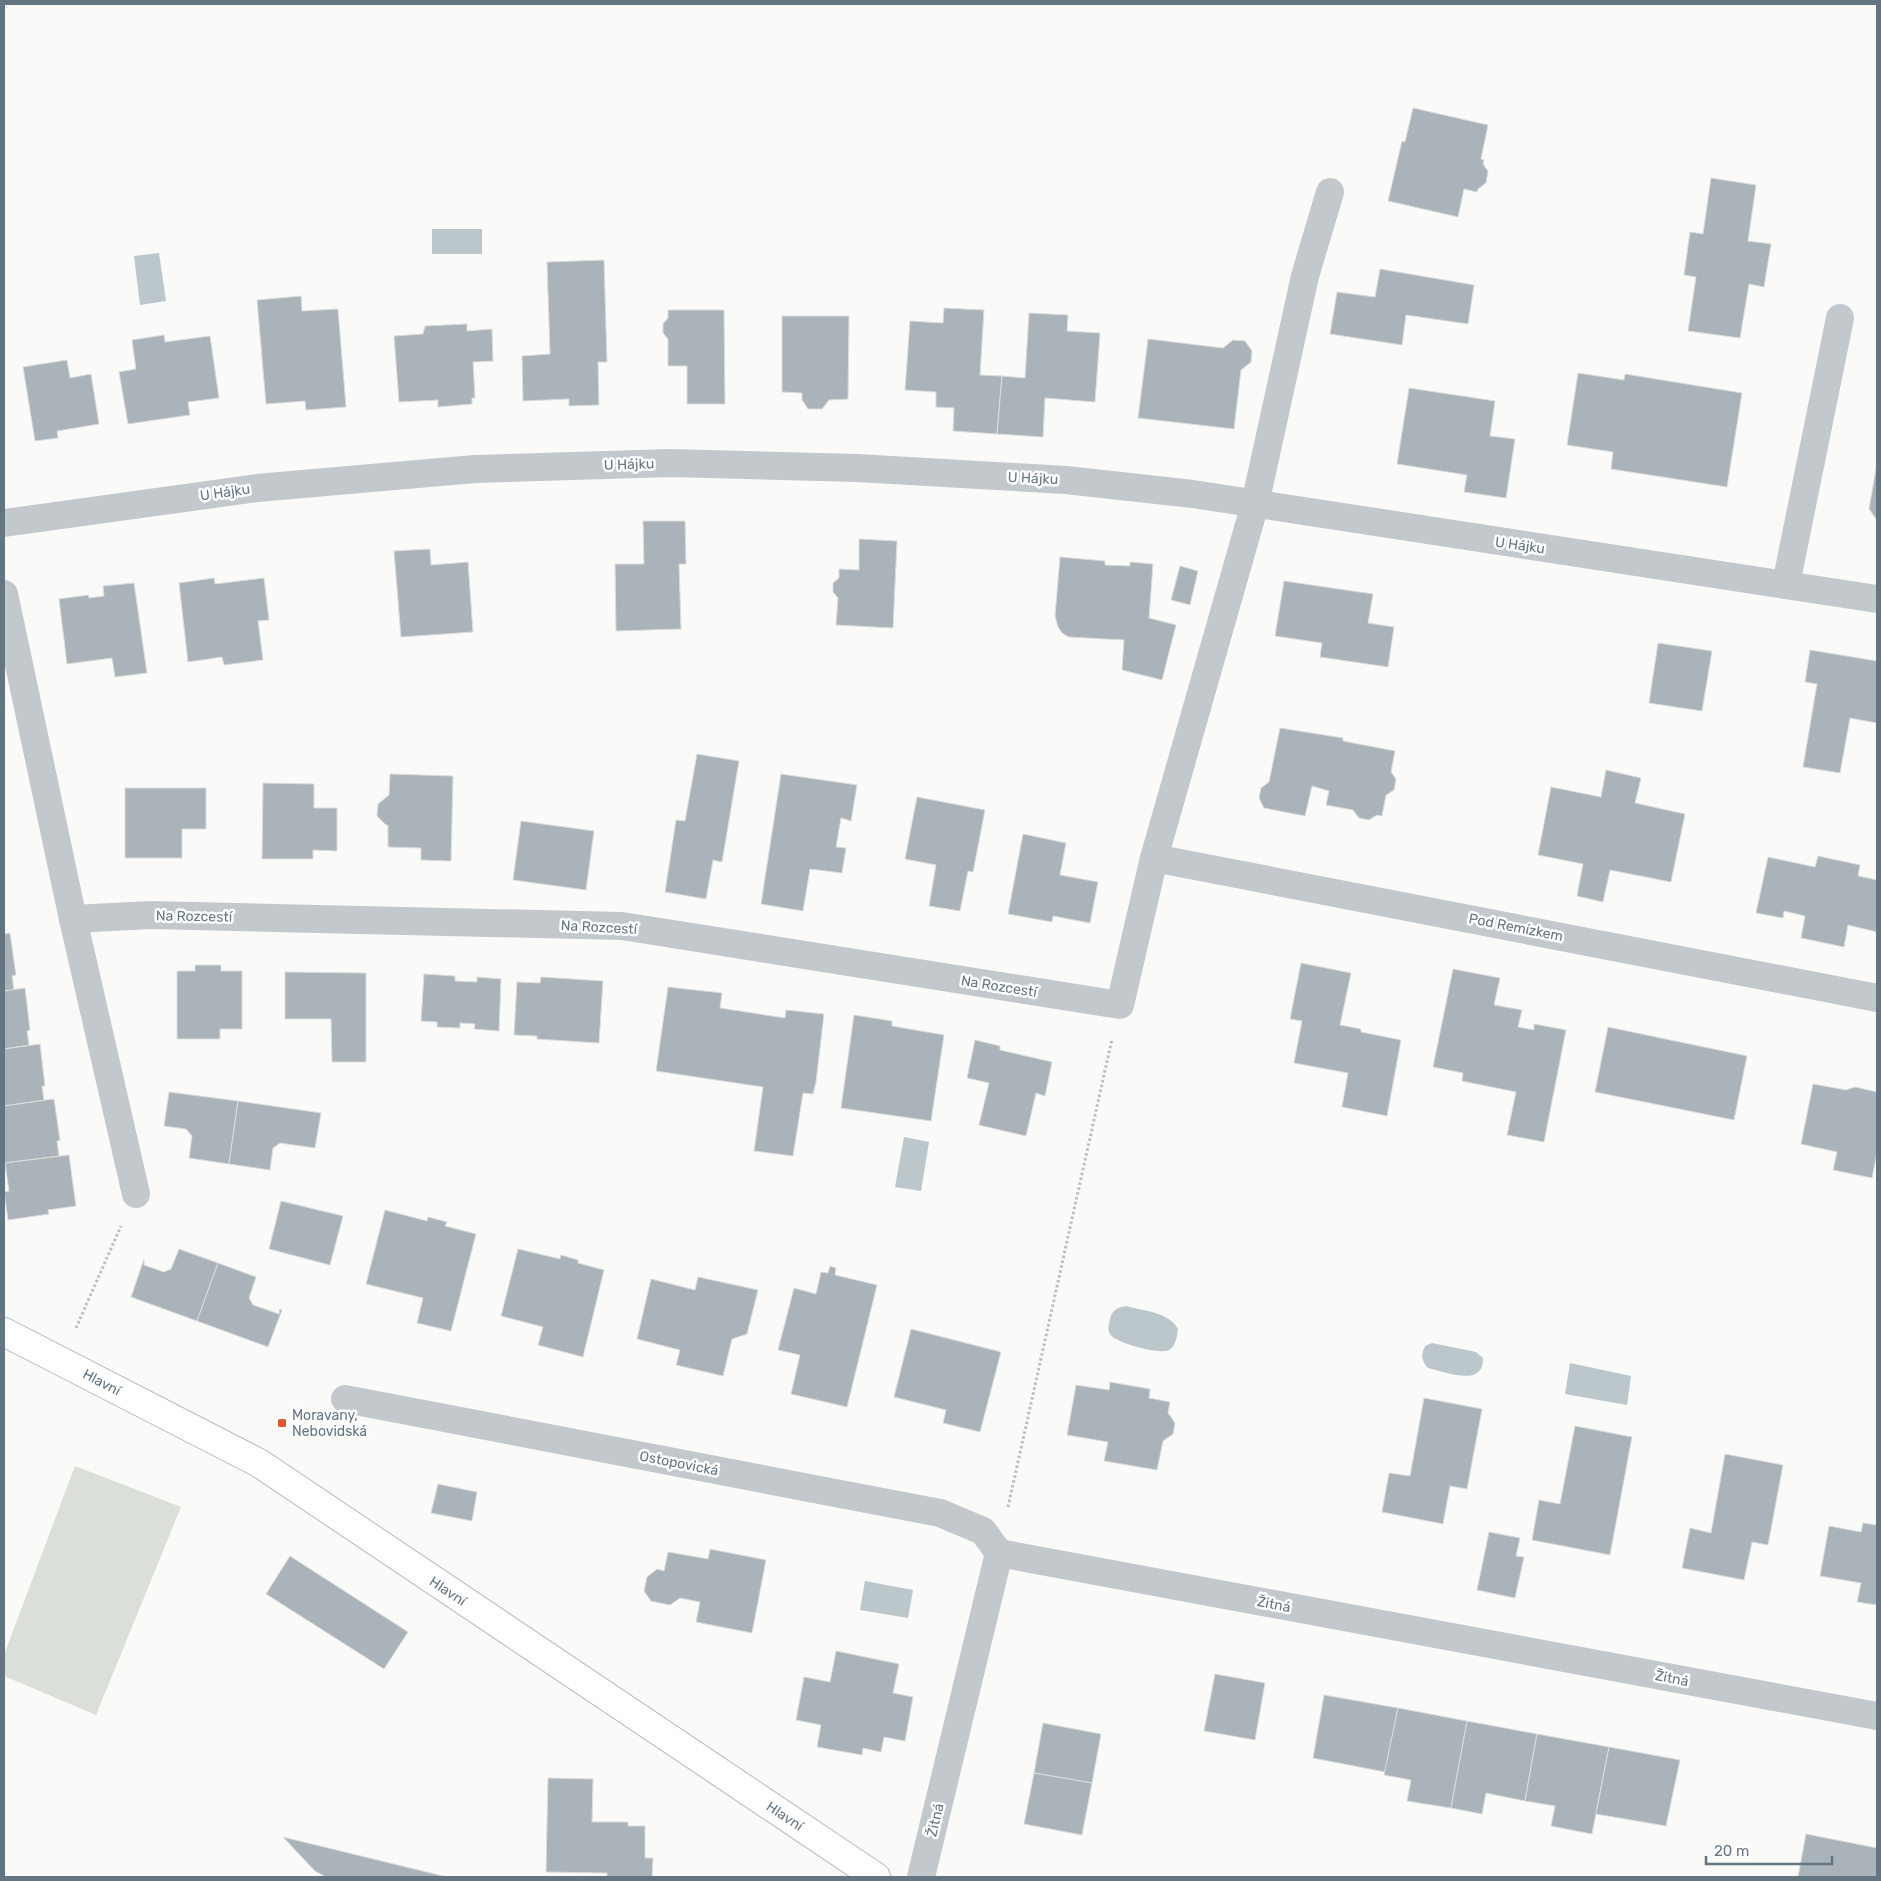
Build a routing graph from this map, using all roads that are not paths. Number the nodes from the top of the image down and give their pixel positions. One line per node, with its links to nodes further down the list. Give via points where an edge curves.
1 (1330, 192): 3 (street, via 1305,276)
2 (1840, 318): 5 (street)
3 (1255, 504): 4 (street, U Hájku, via 1066,480 857,468 671,463 475,469 257,488); 5 (street, U Hájku); 8 (street)
4 (4, 523)
5 (1786, 584): 7 (street, U Hájku)
6 (4, 594): 9 (street)
7 (1877, 599)
8 (1154, 858): 9 (street, Na Rozcestí, via 1120,1004 622,926 151,915); 10 (street, Pod Remízkem)
9 (73, 919): 11 (street)
10 (1877, 998)
11 (136, 1194)
12 (4, 1332): 16 (street, Hlavní, via 259,1463)
13 (345, 1399): 14 (street, Ostopovická, via 940,1512 983,1531)
14 (999, 1553): 15 (street, Žitná); 17 (street, Žitná)
15 (1877, 1716)
16 (876, 1877)
17 (921, 1877)

